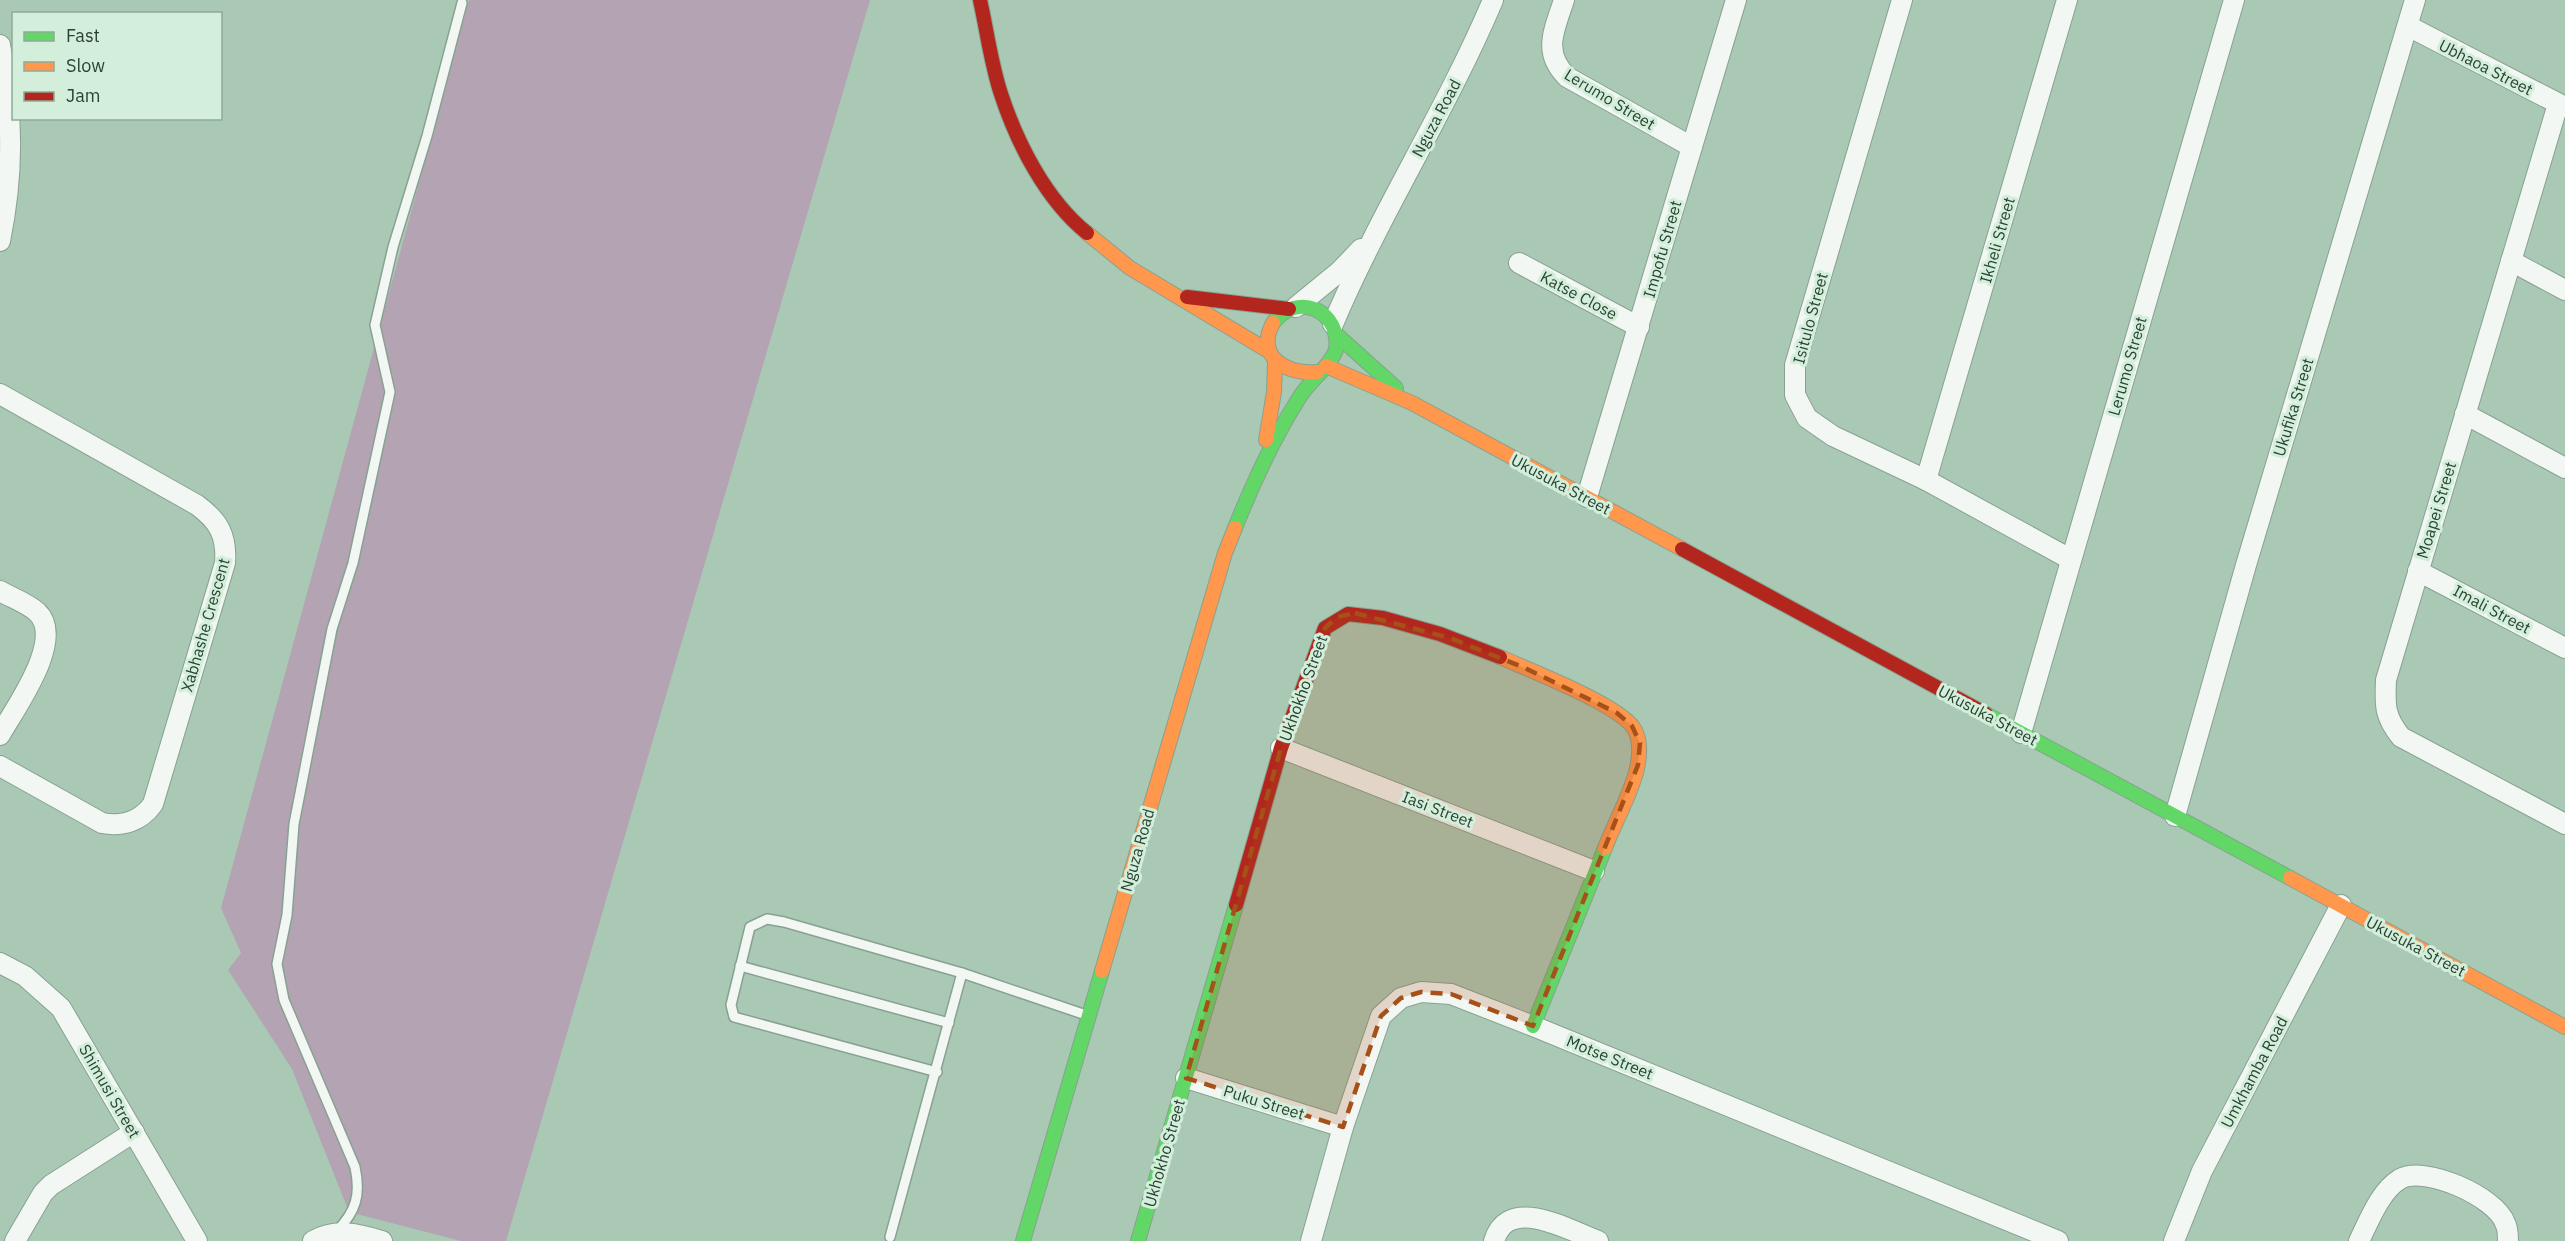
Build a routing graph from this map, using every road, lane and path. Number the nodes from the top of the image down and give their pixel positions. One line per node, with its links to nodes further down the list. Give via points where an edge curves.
1 (980, 0): 19 (street, via 1000,92 1037,173 1082,229 1130,268)
2 (1493, 0): 14 (street, Nguza Road, via 1472,51)
3 (1563, 0): 13 (street, Lerumo Street, via 1551,44 1559,69)
4 (1736, 0): 13 (street, Impofu Street)
5 (1902, 0): 30 (street, Isitulo Street, via 1795,365 1795,395 1807,418 1833,436)
6 (2067, 0): 30 (street, Ikheli Street)
7 (2234, 0): 32 (street, Lerumo Street)
8 (2415, 0): 10 (street, Ukufika Street)
9 (462, 3): 55 (lane, via 375,325 390,392 353,563 332,629 292,836 287,915 277,964 284,1000 355,1167 359,1185 356,1206)
10 (2408, 26): 12 (street, Ubhaoa Street); 40 (street, Ukufika Street)
11 (0, 45): 15 (street, via 8,89 12,158)
12 (2562, 106): 16 (street, Moapei Street)
13 (1692, 147): 21 (street, Impofu Street)
14 (1375, 234): 20 (street, Nguza Road, via 1341,271); 22 (street, Nguza Road)
15 (0, 241)
16 (2511, 261): 18 (street); 27 (street, Moapei Street)
17 (1519, 262): 21 (street, Katse Close)
18 (2565, 290)
19 (1180, 296): 20 (street); 23 (street)
20 (1292, 308): 22 (street, via 1318,309); 23 (street, via 1275,319 1269,330)
21 (1639, 327): 31 (street, Impofu Street)
22 (1335, 329): 24 (street, via 1337,347); 26 (street, Ukusuka Street)
23 (1272, 358): 24 (street, via 1295,375); 28 (street, Nguza Road, via 1274,392)
24 (1322, 369): 26 (street, Ukusuka Street); 28 (street, Nguza Road)
25 (0, 394): 39 (street, Xabhashe Crescent, via 197,506 216,521 226,547 225,563 153,804 147,813 127,822 102,823)
26 (1412, 403): 31 (street, Ukusuka Street)
27 (2465, 414): 29 (street); 33 (street, Moapei Street)
28 (1262, 462): 47 (street, Nguza Road, via 1225,553)
29 (2565, 468)
30 (1926, 480): 32 (street, Isitulo Street)
31 (1587, 497): 36 (street, Ukusuka Street)
32 (2070, 559): 36 (street, Lerumo Street)
33 (2418, 571): 35 (street, Imali Street); 41 (street, Moapei Street, via 2386,680 2389,722 2401,737)
34 (0, 591): 37 (street, via 36,611 45,624 47,640 39,663)
35 (2565, 648)
36 (2021, 733): 40 (street, Ukusuka Street)
37 (0, 735)
38 (1281, 748): 42 (street, Iasi Street); 42 (street, Ukhokho Street, via 1325,628 1337,617 1355,613 1402,623 1472,646 1617,713 1632,726 1640,743 1638,765); 52 (street, Ukhokho Street)
39 (0, 766)
40 (2175, 816): 43 (street, Ukusuka Street)
41 (2565, 824)
42 (1594, 871): 49 (street, Ukhokho Street)
43 (2341, 905): 50 (street, Ukusuka Street); 67 (street, Umkhamba Road, via 2202,1172)
44 (0, 963): 54 (street, Shimusi Street, via 32,981 61,1008)
45 (740, 966): 46 (lane, via 750,927 767,919); 48 (lane); 51 (lane, via 731,1005 734,1017)
46 (962, 973): 47 (lane); 48 (lane)
47 (1088, 1015): 61 (street, Nguza Road)
48 (949, 1023): 51 (lane)
49 (1533, 1026): 53 (street, Motse Street, via 1451,994 1421,992 1401,998 1381,1016); 66 (street, Motse Street)
50 (2565, 1027)
51 (937, 1072): 56 (lane)
52 (1186, 1078): 53 (street, Puku Street); 62 (street, Ukhokho Street)
53 (1343, 1127): 63 (street, Motse Street)
54 (134, 1132): 57 (street, via 51,1185); 58 (street, Shimusi Street)
55 (335, 1233): 59 (street); 60 (street, via 353,1233)
56 (891, 1237)
57 (15, 1241)
58 (197, 1241)
59 (313, 1241)
60 (382, 1241)
61 (1023, 1241)
62 (1138, 1241)
63 (1311, 1241)
64 (1494, 1241): 65 (street, via 1506,1222 1520,1216 1537,1218)
65 (1598, 1241)
66 (2058, 1241)
67 (2174, 1241)
68 (2359, 1241): 69 (street, via 2387,1189 2401,1178 2419,1174 2442,1178 2490,1205 2505,1221)
69 (2508, 1241)

